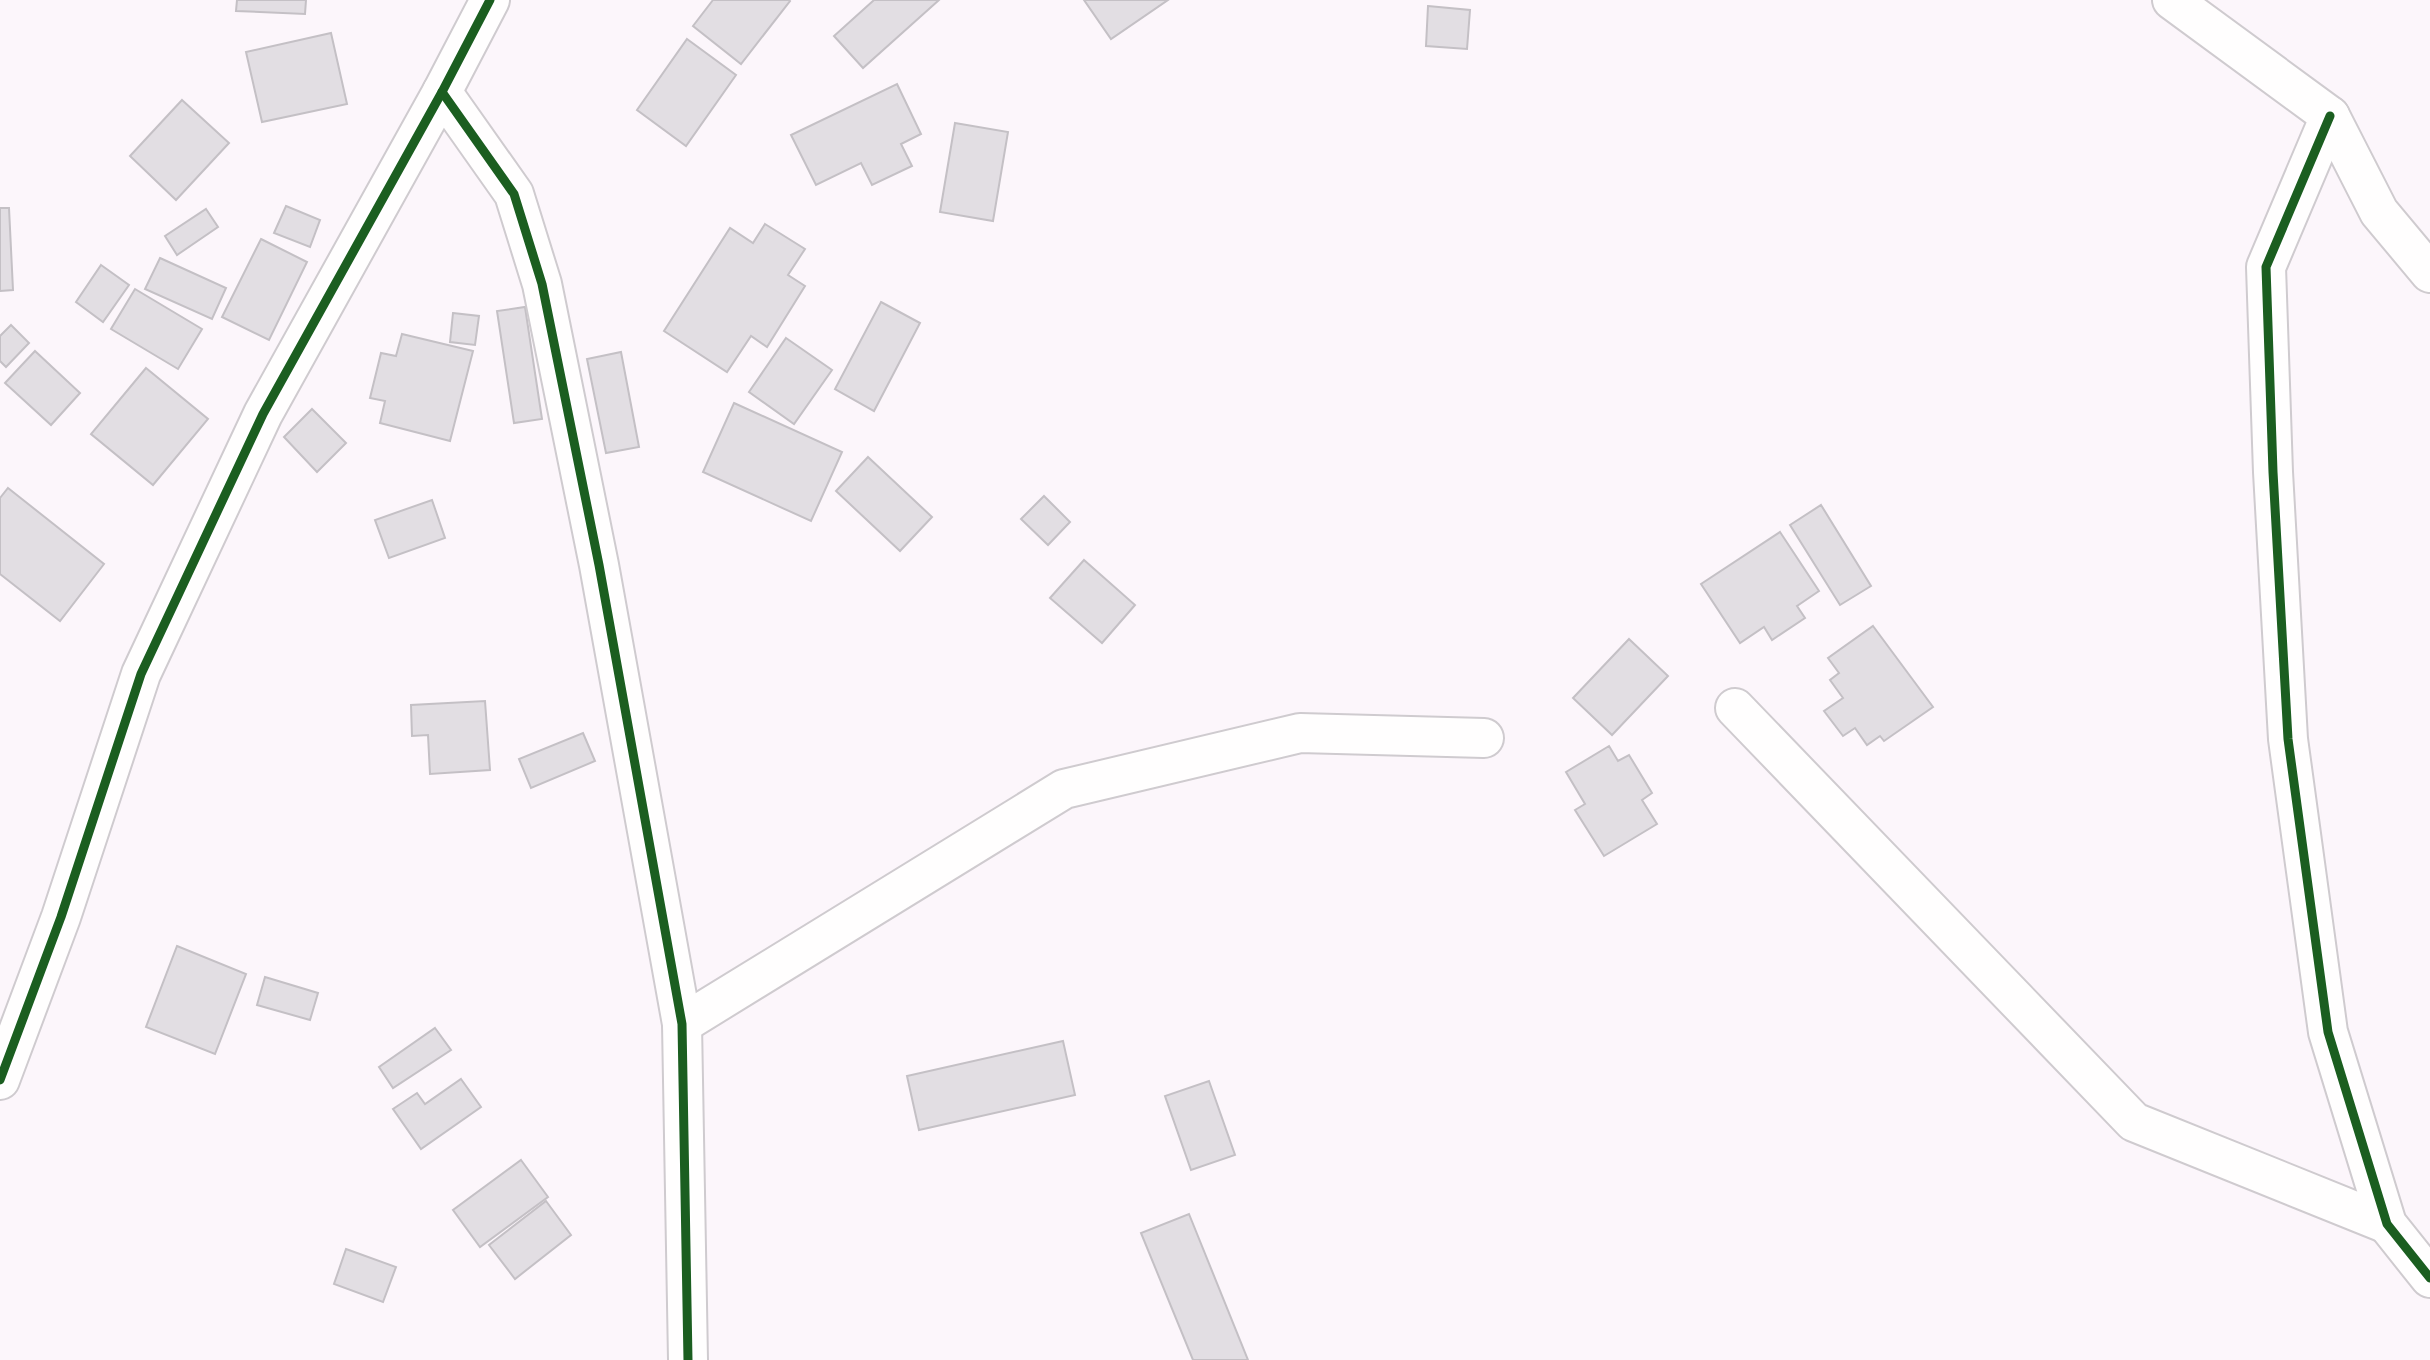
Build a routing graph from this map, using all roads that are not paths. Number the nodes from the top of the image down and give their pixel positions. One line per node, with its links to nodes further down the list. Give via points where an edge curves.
1 (490, 0): 3 (street)
2 (2172, 0): 4 (street)
3 (442, 92): 8 (street, via 514,194 542,284); 9 (street, via 263,414 141,674 61,917)
4 (2330, 116): 5 (street, via 2379,212); 10 (street, via 2266,267 2273,472 2288,739 2328,1032)
5 (2430, 273)
6 (1735, 708): 10 (street, via 2134,1122)
7 (1484, 738): 8 (street, via 1300,733 1064,789)
8 (682, 1024): 12 (street)
9 (0, 1080)
10 (2387, 1224): 11 (street)
11 (2430, 1278)
12 (688, 1360)

